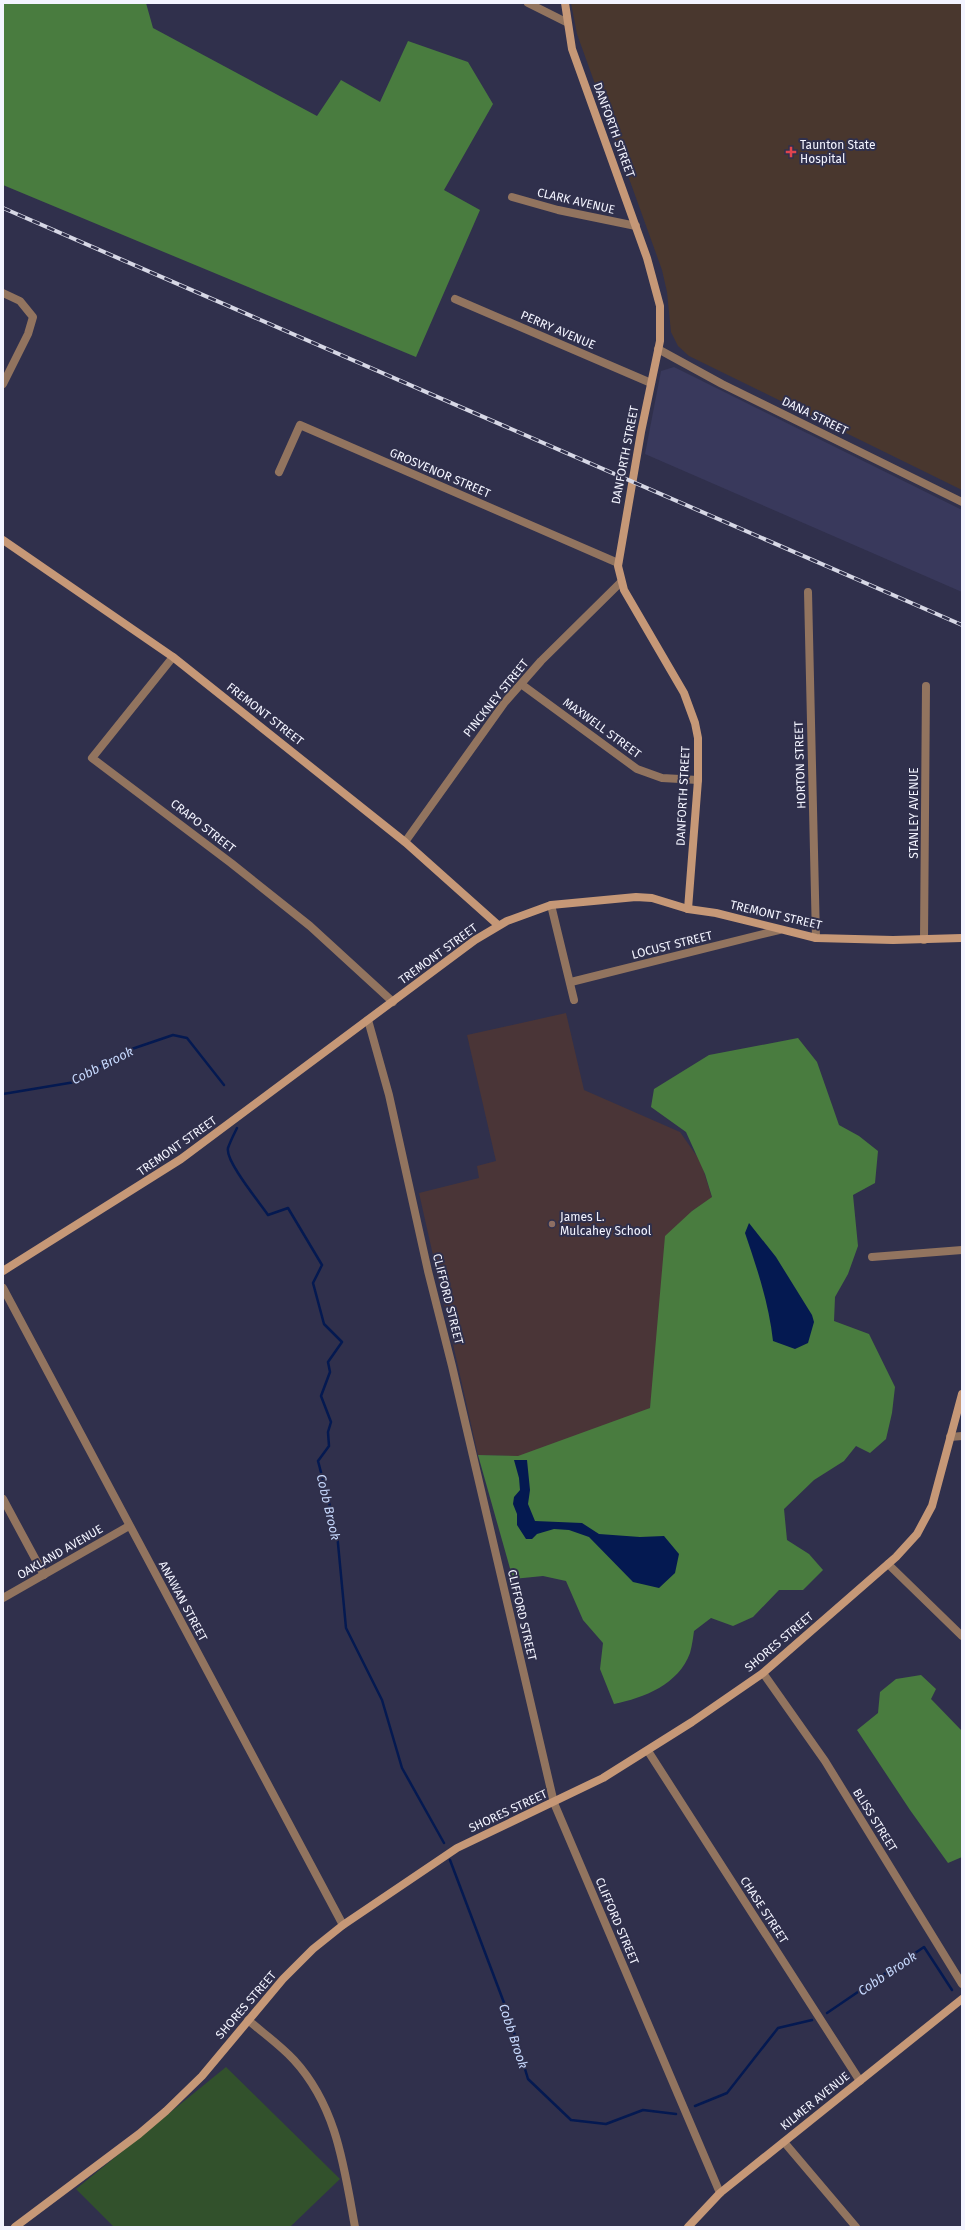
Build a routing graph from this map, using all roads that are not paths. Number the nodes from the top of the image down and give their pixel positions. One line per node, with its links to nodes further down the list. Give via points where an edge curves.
1 (528, 3): 3 (street)
2 (565, 3): 3 (street, DANFORTH STREET)
3 (566, 22): 5 (street, DANFORTH STREET, via 574,57)
4 (512, 197): 5 (street, CLARK AVENUE, via 558,210)
5 (636, 226): 8 (street, DANFORTH STREET, via 651,269 660,306 661,330)
6 (3, 293): 10 (street, via 26,306 33,317 28,334)
7 (455, 299): 9 (street, PERRY AVENUE)
8 (658, 349): 9 (street, DANFORTH STREET); 12 (street, DANA STREET, via 722,384)
9 (651, 383): 14 (street, DANFORTH STREET)
10 (3, 384)
11 (279, 472): 14 (street, GROSVENOR STREET, via 300,425)
12 (962, 502)
13 (3, 540): 17 (street, FREMONT STREET)
14 (618, 563): 15 (street, DANFORTH STREET)
15 (621, 582): 18 (street, PINCKNEY STREET); 20 (street, DANFORTH STREET, via 690,708 698,738)
16 (808, 592): 26 (street, HORTON STREET)
17 (173, 656): 21 (street, FREMONT STREET); 31 (street, CRAPO STREET, via 92,758 310,926)
18 (521, 684): 20 (street, MAXWELL STREET, via 638,769 662,778); 21 (street, PINCKNEY STREET, via 485,729)
19 (926, 686): 28 (street, STANLEY AVENUE)
20 (698, 780): 23 (street, DANFORTH STREET)
21 (406, 842): 24 (street, FREMONT STREET)
22 (551, 906): 23 (street, TREMONT STREET, via 636,897 652,898); 24 (street, TREMONT STREET); 29 (street)
23 (688, 909): 25 (street, TREMONT STREET, via 716,913)
24 (498, 926): 31 (street, TREMONT STREET, via 475,940)
25 (779, 930): 26 (street, TREMONT STREET); 29 (street, LOCUST STREET)
26 (816, 938): 28 (street, TREMONT STREET)
27 (962, 938): 28 (street, TREMONT STREET)
28 (924, 940)
29 (571, 982): 30 (street)
30 (574, 1000)
31 (393, 1002): 32 (street, TREMONT STREET)
32 (368, 1020): 35 (street, TREMONT STREET, via 181,1159); 48 (street, CLIFFORD STREET, via 389,1095)
33 (962, 1250): 34 (street)
34 (872, 1258)
35 (3, 1271)
36 (3, 1288): 41 (street, ANAWAN STREET)
37 (962, 1394): 39 (street, SHORES STREET)
38 (962, 1436): 39 (street)
39 (950, 1437): 42 (street, SHORES STREET, via 934,1499 926,1518 914,1538)
40 (3, 1499): 43 (street)
41 (129, 1526): 43 (street, OAKLAND AVENUE); 49 (street, ANAWAN STREET)
42 (888, 1564): 45 (street); 46 (street, SHORES STREET)
43 (44, 1575): 44 (street, OAKLAND AVENUE)
44 (3, 1598)
45 (962, 1636)
46 (763, 1673): 47 (street, SHORES STREET); 50 (street, BLISS STREET, via 825,1761)
47 (648, 1751): 48 (street, SHORES STREET, via 607,1776); 53 (street, CHASE STREET)
48 (554, 1803): 49 (street, SHORES STREET, via 457,1848); 55 (street, CLIFFORD STREET)
49 (343, 1925): 52 (street, SHORES STREET, via 298,1964)
50 (962, 1984)
51 (962, 1999): 53 (street, KILMER AVENUE)
52 (248, 2020): 56 (street, SHORES STREET, via 202,2076 166,2111); 57 (street, via 294,2060 325,2106 339,2144)
53 (860, 2081): 54 (street, KILMER AVENUE)
54 (784, 2142): 55 (street, KILMER AVENUE); 59 (street)
55 (720, 2192): 58 (street, KILMER AVENUE)
56 (15, 2227)
57 (355, 2227)
58 (688, 2227)
59 (856, 2227)

